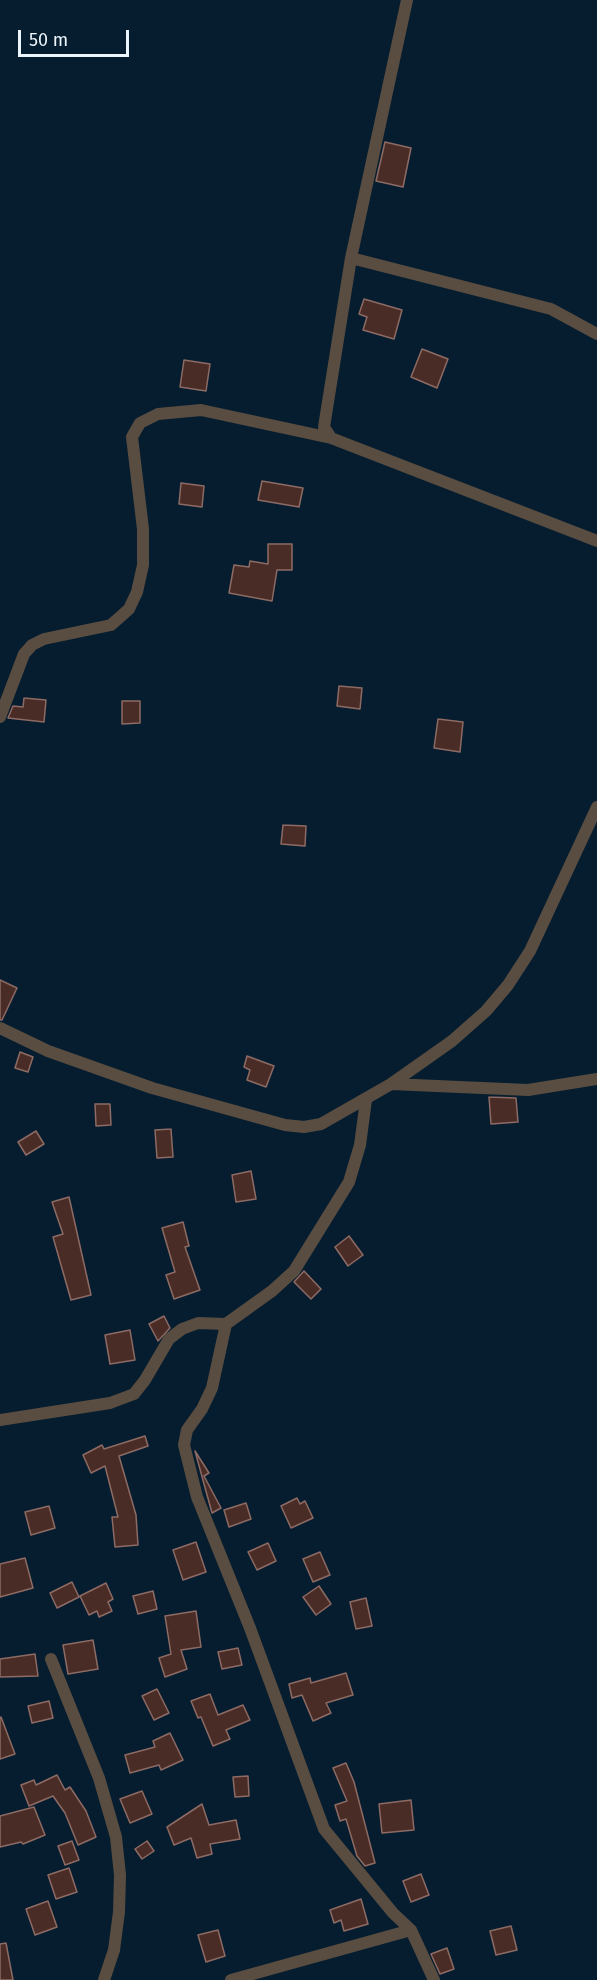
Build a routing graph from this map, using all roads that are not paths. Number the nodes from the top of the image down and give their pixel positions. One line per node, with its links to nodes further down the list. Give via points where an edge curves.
1 (407, 0): 2 (street)
2 (351, 258): 3 (street, via 551,309); 4 (street, via 324,427)
3 (597, 334)
4 (331, 438): 5 (street); 6 (street, via 201,411 158,414 140,423 132,437 132,448 143,565 129,609 111,625 32,645 24,654)
5 (597, 541)
6 (0, 717)
7 (597, 807): 10 (street, via 530,951 507,985 486,1011 452,1041)
8 (0, 1028): 11 (street, via 48,1051 152,1088 285,1125 321,1124)
9 (597, 1079): 10 (street, via 528,1090)
10 (392, 1084): 11 (street)
11 (366, 1100): 12 (street, via 360,1145 349,1182 319,1234 294,1271)
12 (226, 1324): 13 (street, via 198,1323 182,1329 169,1340 134,1394 110,1403); 15 (street, via 212,1388 187,1430 184,1444 197,1497 324,1829)
13 (0, 1420)
14 (51, 1659): 16 (street, via 99,1778 116,1837 119,1912 114,1950)
15 (411, 1930): 17 (street); 18 (street)
16 (104, 1980)
17 (231, 1980)
18 (434, 1980)

